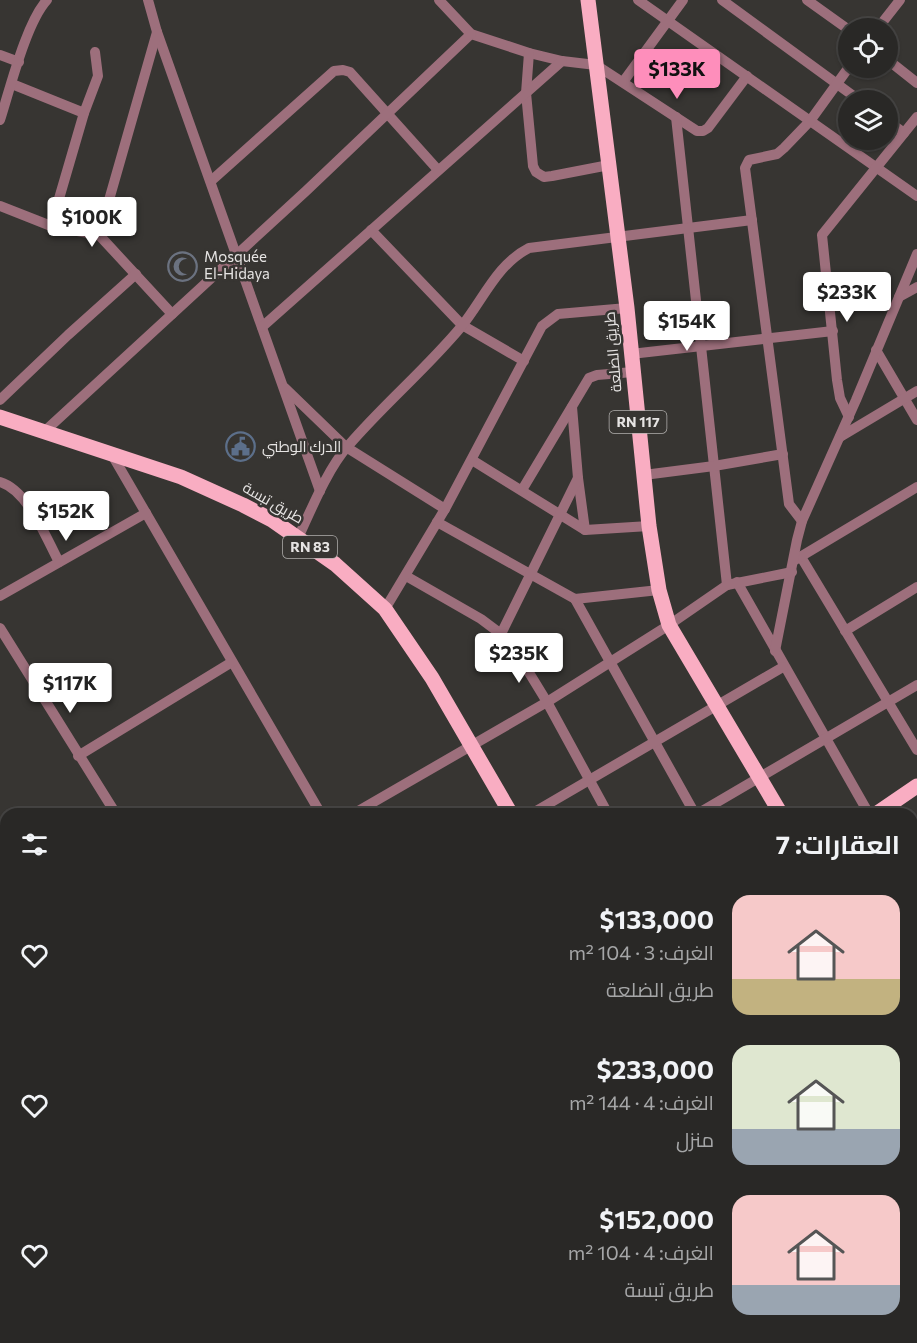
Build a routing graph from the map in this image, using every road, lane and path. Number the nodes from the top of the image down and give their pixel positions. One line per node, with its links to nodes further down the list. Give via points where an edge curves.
1 (47, 0): 19 (street, via 31,25)
2 (148, 0): 13 (street)
3 (440, 0): 14 (street)
4 (588, 0): 20 (main road, طريق الضلعة / RN 117)
5 (638, 0): 11 (street)
6 (683, 0): 11 (street)
7 (722, 0): 27 (street)
8 (807, 0): 12 (street)
9 (900, 0): 10 (street)
10 (886, 18)
11 (669, 21): 22 (street); 24 (street)
12 (838, 22)
13 (157, 32): 41 (street); 48 (street)
14 (471, 34): 16 (street); 31 (street)
15 (95, 52): 30 (street, via 98,76)
16 (529, 53): 18 (street); 29 (street)
17 (0, 55): 19 (street)
18 (562, 61): 20 (street); 29 (street)
19 (19, 62): 26 (street)
20 (596, 65): 24 (street); 38 (main road, طريق الضلعة / RN 117)
21 (898, 68): 25 (street)
22 (747, 76): 32 (street, via 703,132); 35 (street)
23 (841, 78): 27 (street)
24 (623, 82): 32 (street)
25 (917, 82)
26 (12, 84): 30 (street); 34 (street)
27 (836, 84): 28 (street); 35 (street)
28 (845, 90)
29 (526, 93): 38 (street, via 536,172 544,177); 40 (street)
30 (84, 113): 45 (street)
31 (388, 114): 40 (street); 41 (street, via 350,72 334,71); 50 (street)
32 (676, 117): 46 (street)
33 (917, 117): 37 (street)
34 (0, 120)
35 (810, 121): 39 (street); 44 (street, via 777,154 746,163)
36 (898, 128): 37 (street)
37 (904, 133): 39 (street)
38 (609, 165): 49 (main road, طريق الضلعة / RN 117)
39 (876, 168): 42 (street); 59 (street, via 822,235)
40 (438, 170): 47 (street)
41 (210, 181): 50 (street)
42 (917, 196)
43 (0, 206): 45 (street)
44 (752, 220): 46 (street); 60 (street)
45 (51, 226): 48 (street)
46 (687, 228): 49 (street); 61 (street)
47 (371, 230): 57 (street); 58 (street)
48 (99, 235): 52 (street)
49 (618, 237): 55 (main road, طريق الضلعة / RN 117); 57 (street, via 529,248 519,253)
50 (236, 254): 56 (street); 58 (street)
51 (917, 254): 54 (street)
52 (136, 274): 56 (street); 69 (street)
53 (917, 287): 54 (street)
54 (899, 297): 62 (street)
55 (627, 308): 63 (main road, طريق الضلعة / RN 117); 64 (street, via 558,314 542,326)
56 (172, 314): 74 (street)
57 (462, 325): 64 (street); 76 (street)
58 (262, 327): 66 (street)
59 (833, 331): 60 (street); 72 (street, via 840,398)
60 (767, 339): 61 (street); 78 (street)
61 (701, 346): 63 (street); 80 (street)
62 (876, 350): 68 (street); 72 (street)
63 (632, 354): 65 (main road, طريق الضلعة / RN 117)
64 (524, 361): 79 (street)
65 (633, 372): 70 (street, via 593,375); 81 (main road, طريق الضلعة / RN 117)
66 (283, 386): 76 (street); 86 (street)
67 (917, 391): 68 (street)
68 (905, 398): 73 (street); 75 (street)
69 (0, 400)
70 (572, 407): 82 (street); 85 (street)
71 (0, 417): 74 (main road, طريق تبسة / RN 83)
72 (849, 417): 75 (street)
73 (917, 420)
74 (45, 431): 77 (main road, طريق تبسة / RN 83)
75 (839, 437): 91 (street)
76 (346, 447): 86 (street); 87 (street)
77 (111, 453): 88 (street); 94 (main road, طريق تبسة / RN 83, via 181,477 243,505)
78 (783, 454): 80 (street); 91 (street, via 789,504)
79 (472, 460): 85 (street); 87 (street)
80 (714, 466): 81 (street); 100 (street)
81 (644, 475): 92 (main road, طريق الضلعة / RN 117)
82 (578, 478): 89 (street); 93 (street)
83 (0, 482): 96 (street, via 16,490 25,501)
84 (917, 487): 95 (street)
85 (522, 490): 89 (street)
86 (320, 491): 94 (street)
87 (445, 508): 90 (street)
88 (146, 513): 96 (street); 111 (street)
89 (561, 515): 93 (street); 98 (street)
90 (438, 522): 98 (street); 99 (street)
91 (802, 522): 95 (street)
92 (650, 526): 93 (street); 102 (main road, طريق الضلعة / RN 117)
93 (585, 530)
94 (298, 538): 105 (main road, طريق تبسة / RN 83, via 335,564)
95 (798, 558): 97 (street); 108 (street)
96 (59, 562): 103 (street)
97 (792, 572): 100 (street); 110 (street)
98 (531, 574): 104 (street); 109 (street)
99 (406, 576): 105 (street); 109 (street)
100 (732, 584): 106 (street); 110 (street)
101 (917, 587): 108 (street)
102 (659, 590): 104 (street); 106 (main road, طريق الضلعة / RN 117)
103 (0, 596)
104 (575, 599): 112 (street)
105 (385, 609): 120 (main road, طريق تبسة / RN 83, via 432,678)
106 (669, 625): 112 (street); 117 (main road, طريق الضلعة / RN 117)
107 (0, 628): 122 (street)
108 (846, 631): 116 (street)
109 (501, 634): 115 (street)
110 (775, 651): 113 (street)
111 (232, 662): 122 (street); 127 (street)
112 (609, 662): 115 (street); 119 (street)
113 (783, 667): 117 (street); 118 (street)
114 (917, 685): 116 (street)
115 (547, 702): 120 (street); 124 (street)
116 (888, 703): 118 (street); 121 (street)
117 (718, 705): 119 (street); 123 (main road, طريق الضلعة / RN 117)
118 (827, 739): 123 (street); 135 (street)
119 (655, 742): 124 (street); 132 (street)
120 (471, 747): 128 (street); 129 (main road, طريق تبسة / RN 83)
121 (917, 750)
122 (78, 756): 126 (street)
123 (760, 778): 133 (street); 134 (main road, طريق الضلعة / RN 117)
124 (589, 780): 130 (street); 131 (street)
125 (917, 786): 136 (main road)
126 (112, 808)
127 (317, 808)
128 (364, 808)
129 (507, 808)
130 (541, 808)
131 (605, 808)
132 (693, 808)
133 (707, 808)
134 (778, 808)
135 (866, 808)
136 (885, 808)

